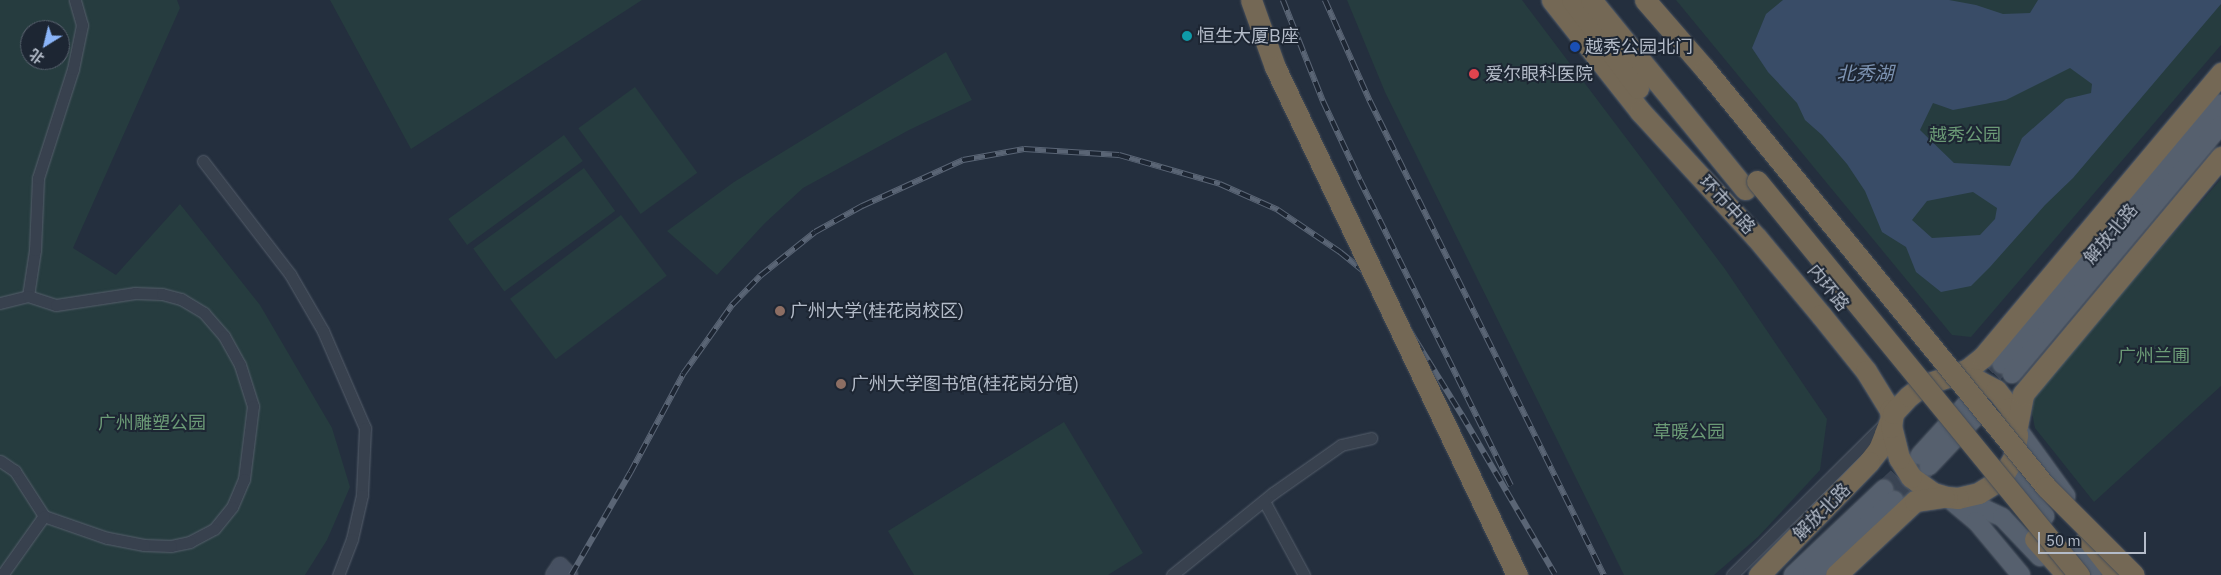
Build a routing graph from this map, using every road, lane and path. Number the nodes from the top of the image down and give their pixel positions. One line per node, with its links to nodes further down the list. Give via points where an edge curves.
1 (75, 0): 18 (street, via 82,25 72,69 38,178 35,250)
2 (1251, 0): 39 (highway, bridge, via 1275,67)
3 (1552, 0): 17 (highway, 环市中路, via 1635,105)
4 (1572, 0): 17 (highway)
5 (1591, 0): 16 (highway, 内环路)
6 (1609, 0): 16 (highway)
7 (1645, 0): 10 (highway, bridge)
8 (1649, 0): 20 (highway)
9 (1655, 0): 10 (highway, bridge)
10 (1705, 68): 28 (highway, bridge)
11 (2221, 73): 20 (highway, via 1983,357 1968,369)
12 (2221, 104): 13 (main road, 解放北路, via 2007,369)
13 (2221, 126)
14 (2221, 157): 23 (highway, via 2022,394)
15 (203, 161): 36 (street, via 290,274 322,331 365,428 362,495 352,539)
16 (1751, 185): 34 (highway, 内环路); 48 (highway, bridge)
17 (1756, 237): 22 (highway, 环市中路, via 1866,371 1886,402)
18 (28, 296): 19 (street); 31 (street, via 56,305 135,293 162,294 181,299 204,313 224,336 240,364 253,406 244,479 232,507 214,529 190,542 170,546 144,545 107,538)
19 (0, 303)
20 (1951, 376): 22 (highway, via 1923,385 1901,403); 23 (highway, via 1975,379 1996,390 2010,408)
21 (1975, 406): 25 (main road)
22 (1891, 418): 29 (highway, via 1896,449 1906,470 1925,489); 40 (street); 41 (highway, 解放北路, via 1879,449 1869,462)
23 (2017, 428): 27 (highway, via 2016,448); 51 (main road)
24 (1371, 438): 30 (street, via 1341,445)
25 (1925, 460)
26 (0, 461): 31 (street, via 15,471)
27 (2007, 471): 29 (highway, via 1979,494); 32 (main road)
28 (2046, 487): 50 (highway, bridge); 52 (highway, bridge)
29 (1947, 497): 33 (main road, via 1990,510); 44 (highway, via 1915,501); 45 (main road, via 1976,521)
30 (1264, 501): 37 (street); 38 (street)
31 (44, 516): 35 (street)
32 (2050, 523): 33 (main road, via 2024,522); 49 (main road)
33 (2013, 527): 45 (main road, via 2007,541); 46 (main road)
34 (2035, 539): 46 (highway); 47 (highway, 内环路)
35 (2, 575)
36 (338, 575)
37 (1172, 575)
38 (1304, 575)
39 (1517, 575)
40 (1732, 575)
41 (1759, 575)
42 (1792, 575): 43 (main road, 解放北路, via 1889,495)
43 (1812, 575)
44 (1836, 575)
45 (2021, 575)
46 (2057, 575)
47 (2067, 575)
48 (2079, 575)
49 (2092, 575)
50 (2116, 575)
51 (2127, 575)
52 (2134, 575)

